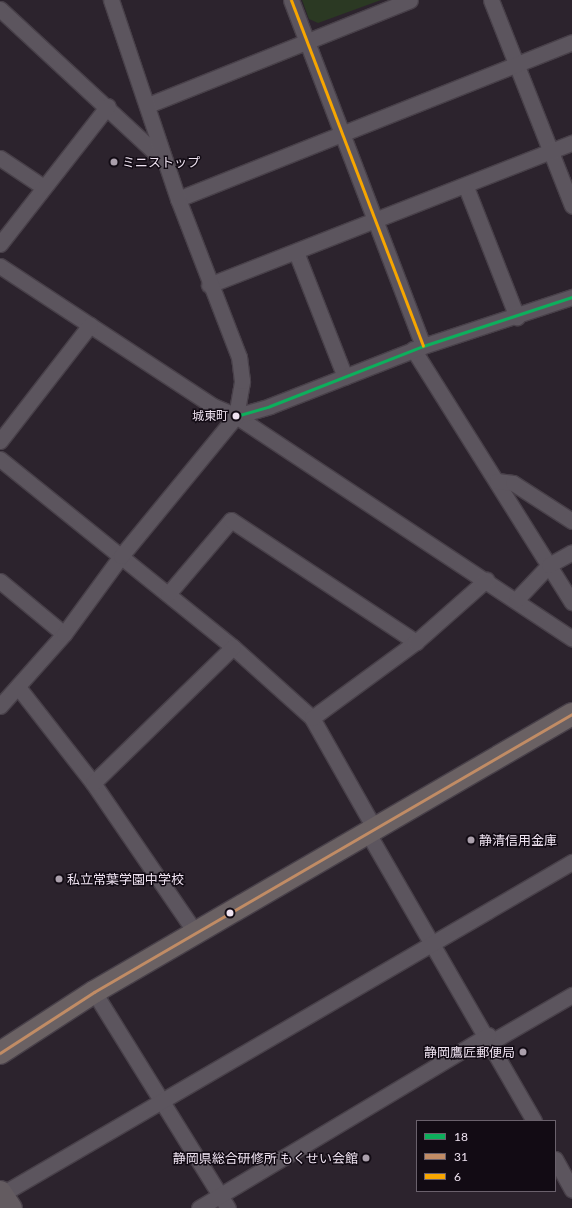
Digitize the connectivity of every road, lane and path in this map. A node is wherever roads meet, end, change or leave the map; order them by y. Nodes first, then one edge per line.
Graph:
1 (110, 0) edge
2 (290, 0) edge
3 (410, 0) edge
4 (491, 0) edge
5 (0, 9) edge
6 (307, 41) junction
7 (572, 42) edge
8 (516, 64) junction
9 (148, 104) junction
10 (108, 106) junction
11 (342, 133) junction
12 (572, 143) edge
13 (549, 151) junction
14 (0, 158) edge
15 (166, 163) junction
16 (42, 186) junction
17 (466, 187) junction
18 (178, 198) junction
19 (572, 206) edge
20 (376, 222) junction
21 (0, 244) edge
22 (296, 252) junction
23 (0, 266) edge
24 (210, 285) junction
25 (572, 297) edge
26 (517, 317) junction
27 (90, 325) junction
28 (418, 348) junction
29 (345, 377) junction
30 (236, 416) junction
31 (0, 441) edge
32 (0, 459) edge
33 (497, 481) junction
34 (572, 521) edge
35 (572, 552) edge
36 (121, 556) junction
37 (549, 565) junction
38 (486, 580) junction
39 (0, 581) edge
40 (168, 594) junction
41 (516, 600) junction
42 (572, 602) edge
43 (64, 634) junction
44 (572, 638) edge
45 (416, 642) junction
46 (233, 647) junction
47 (18, 687) junction
48 (0, 706) edge
49 (572, 714) edge
50 (312, 718) junction
51 (92, 783) junction
52 (372, 833) junction
53 (572, 862) edge
54 (195, 932) junction
55 (431, 944) junction
56 (94, 992) junction
57 (572, 995) edge
58 (490, 1039) junction
59 (0, 1053) edge
60 (159, 1101) junction
61 (533, 1120) edge
62 (556, 1161) edge
63 (572, 1190) edge
64 (4, 1197) edge
65 (224, 1202) edge
66 (199, 1208) edge

1 - 9 street
2 - 6 street
3 - 6 street
4 - 8 street
5 - 10 street
6 - 9 street
6 - 11 street
7 - 8 street
8 - 11 street
8 - 13 street
9 - 15 street
10 - 15 street
10 - 16 street
11 - 18 street
11 - 20 street
12 - 13 street
13 - 17 street
13 - 19 street
14 - 16 street
15 - 18 street
16 - 21 street
17 - 20 street
17 - 26 street
18 - 24 street
20 - 22 street
20 - 28 street
22 - 24 street
22 - 29 street
23 - 27 street
24 - 30 street
25 - 26 street
26 - 28 street
27 - 30 street
27 - 31 street
28 - 29 street
28 - 33 street
29 - 30 street
30 - 36 street
30 - 38 street
32 - 36 street
33 - 34 street
33 - 37 street
35 - 37 street
36 - 40 street
36 - 43 street
37 - 41 street
37 - 42 street
38 - 41 street
38 - 45 street
39 - 43 street
40 - 45 street
40 - 46 street
41 - 44 street
43 - 47 street
45 - 50 street
46 - 50 street
46 - 51 street
47 - 48 street
47 - 51 street
49 - 52 main road
50 - 52 street
51 - 54 street
52 - 54 main road
52 - 55 street
53 - 55 street
54 - 56 main road
55 - 58 street
55 - 60 street
56 - 59 main road
56 - 60 street
57 - 58 street
58 - 61 street
58 - 65 street
60 - 64 street
60 - 65 street
62 - 63 street
65 - 66 street

